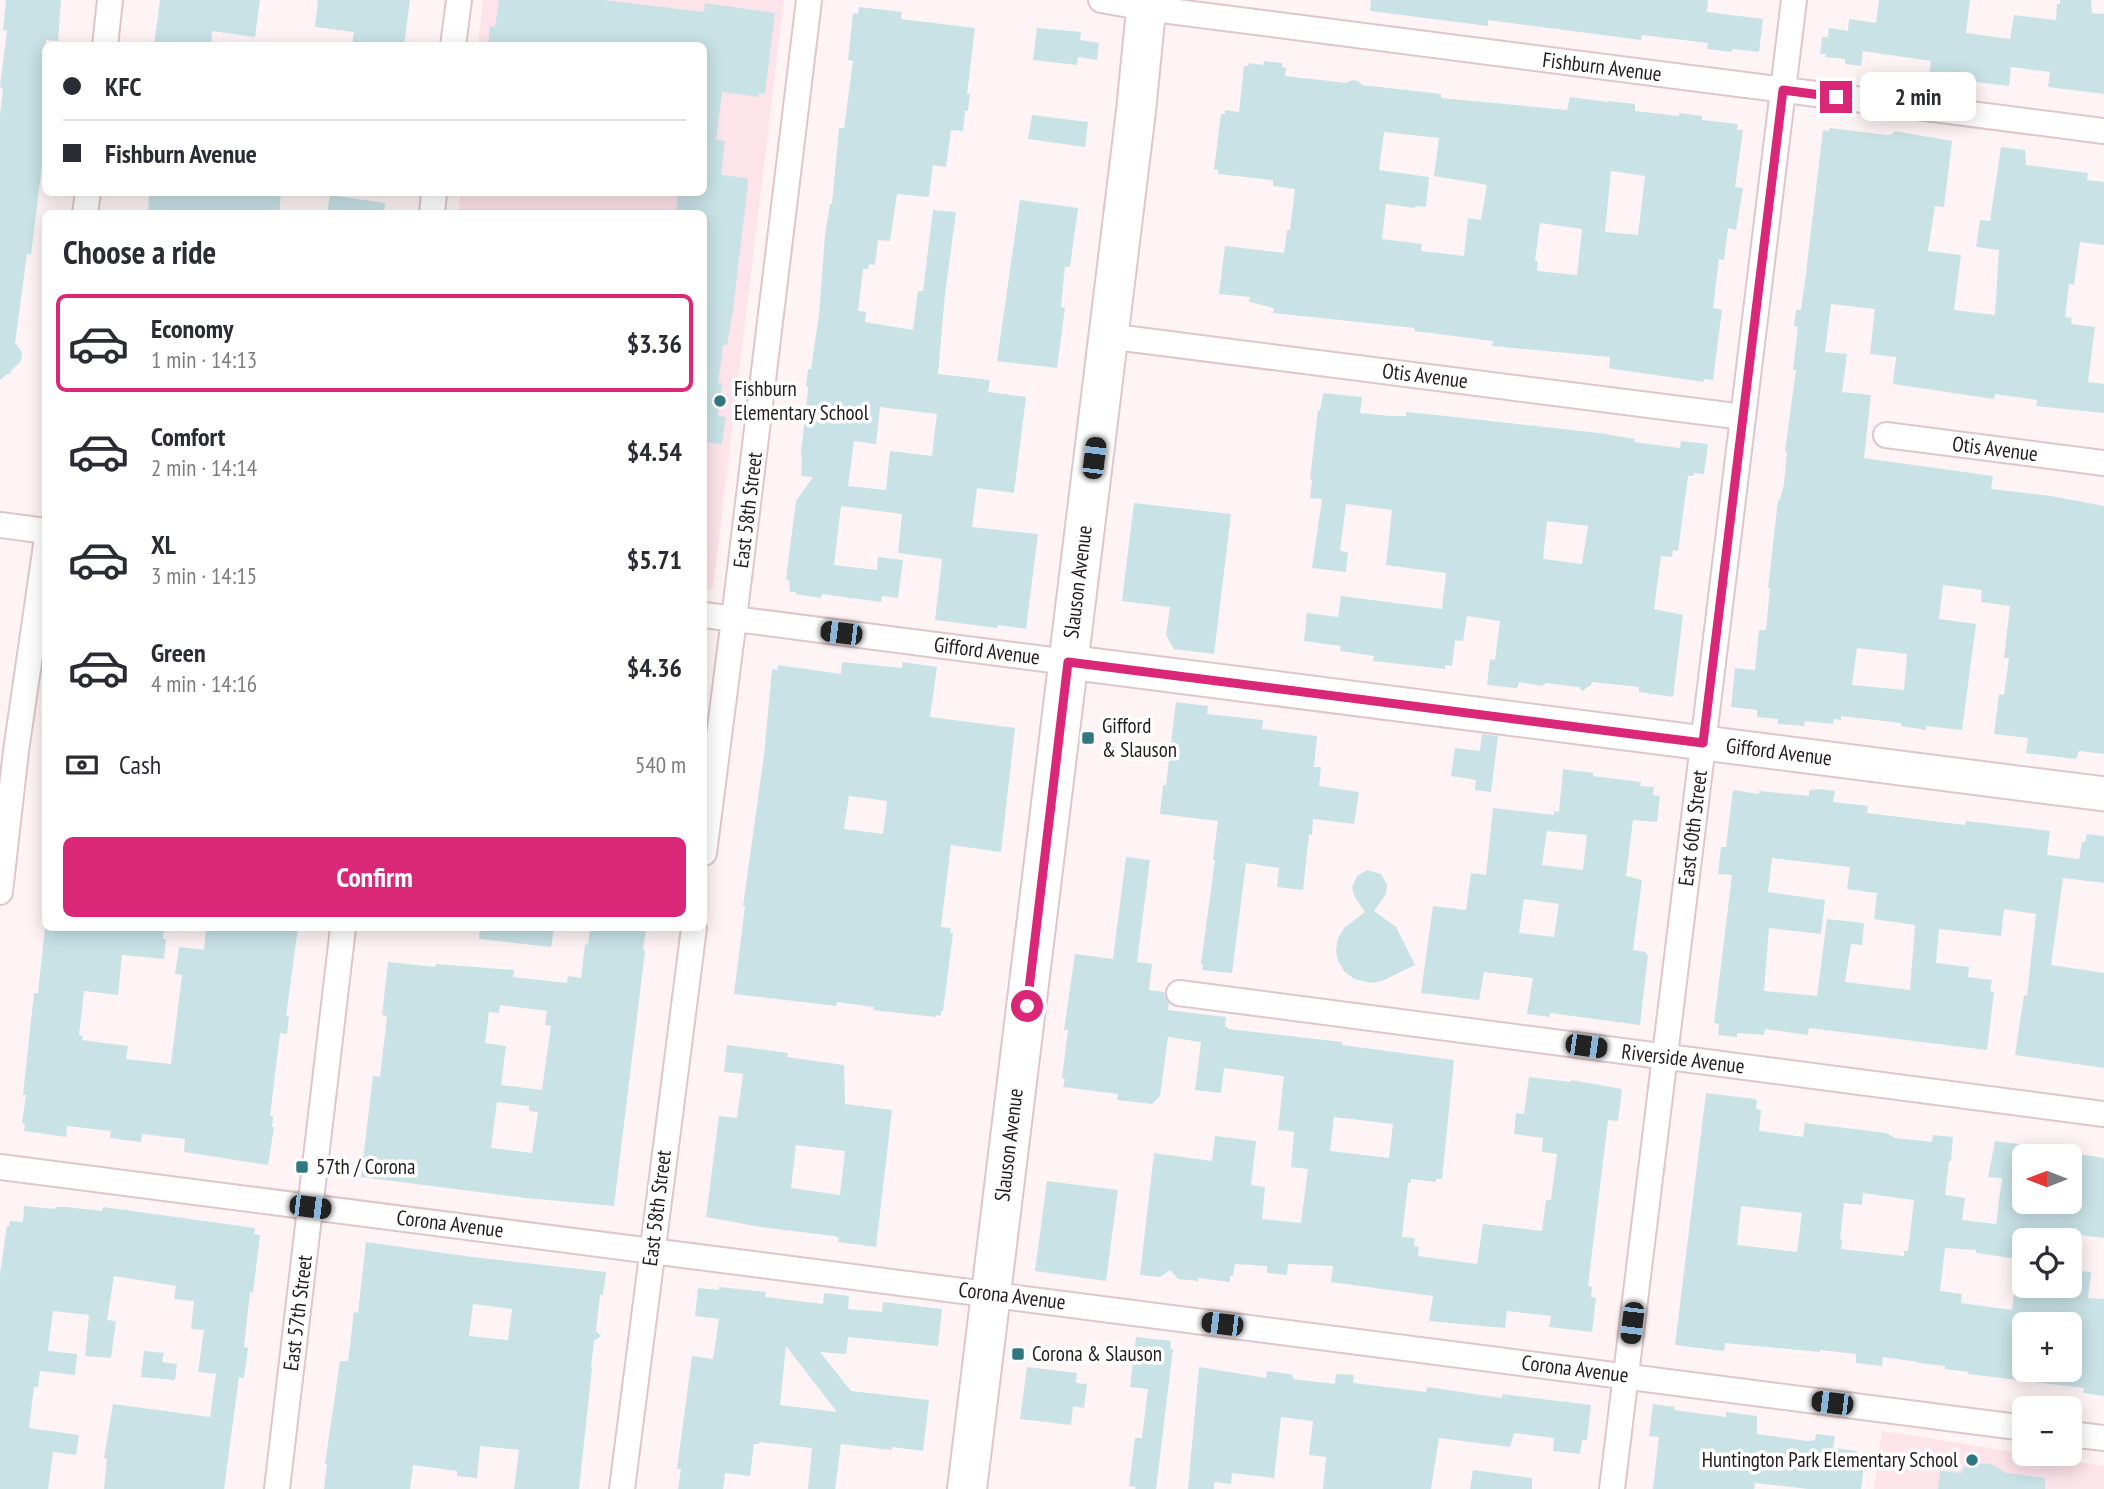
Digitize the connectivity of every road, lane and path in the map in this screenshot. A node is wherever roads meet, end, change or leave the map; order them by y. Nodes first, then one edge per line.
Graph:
1 (110, 0) edge
2 (458, 0) edge
3 (809, 0) edge
4 (1101, 0) edge
5 (1794, 0) edge
6 (1147, 4) edge
7 (105, 42) edge
8 (453, 42) edge
9 (1783, 90) junction
10 (2104, 131) edge
11 (1107, 336) junction
12 (1743, 417) junction
13 (1886, 435) dead end
14 (2104, 463) edge
15 (0, 525) edge
16 (42, 530) edge
17 (42, 572) edge
18 (707, 615) edge
19 (734, 619) junction
20 (1068, 662) junction
21 (1703, 743) junction
22 (2104, 794) edge
23 (707, 830) edge
24 (0, 892) edge
25 (343, 931) edge
26 (694, 931) edge
27 (1179, 993) dead end
28 (1665, 1056) junction
29 (2104, 1114) edge
30 (0, 1167) edge
31 (310, 1207) junction
32 (651, 1250) junction
33 (991, 1294) junction
34 (1626, 1376) junction
35 (2012, 1426) edge
36 (2082, 1435) edge
37 (2104, 1438) edge
38 (276, 1489) edge
39 (622, 1489) edge
40 (967, 1489) edge
41 (1612, 1489) edge

1 - 7 street
2 - 8 street
3 - 19 street, East 58th Street
4 - 6 street, Fishburn Avenue
5 - 9 street, East 60th Street
6 - 9 street, Fishburn Avenue
6 - 11 main road, Slauson Avenue
9 - 10 street, Fishburn Avenue
9 - 12 street, East 60th Street
11 - 12 street, Otis Avenue
11 - 20 main road, Slauson Avenue
12 - 21 street, East 60th Street
13 - 14 street, Otis Avenue
15 - 16 street
17 - 24 street
18 - 19 street, Gifford Avenue
19 - 20 street, Gifford Avenue
19 - 23 street, East 58th Street
20 - 21 street, Gifford Avenue
20 - 33 main road, Slauson Avenue
21 - 22 street, Gifford Avenue
21 - 28 street, East 60th Street
25 - 31 street, East 57th Street
26 - 32 street, East 58th Street
27 - 28 street, Riverside Avenue
28 - 29 street, Riverside Avenue
28 - 34 street, East 60th Street
30 - 31 street, Corona Avenue
31 - 32 street, Corona Avenue
31 - 38 street, East 57th Street
32 - 33 street, Corona Avenue
32 - 39 street, East 58th Street
33 - 34 street, Corona Avenue
33 - 40 main road, Slauson Avenue
34 - 35 street, Corona Avenue
34 - 41 street, East 60th Street
36 - 37 street

